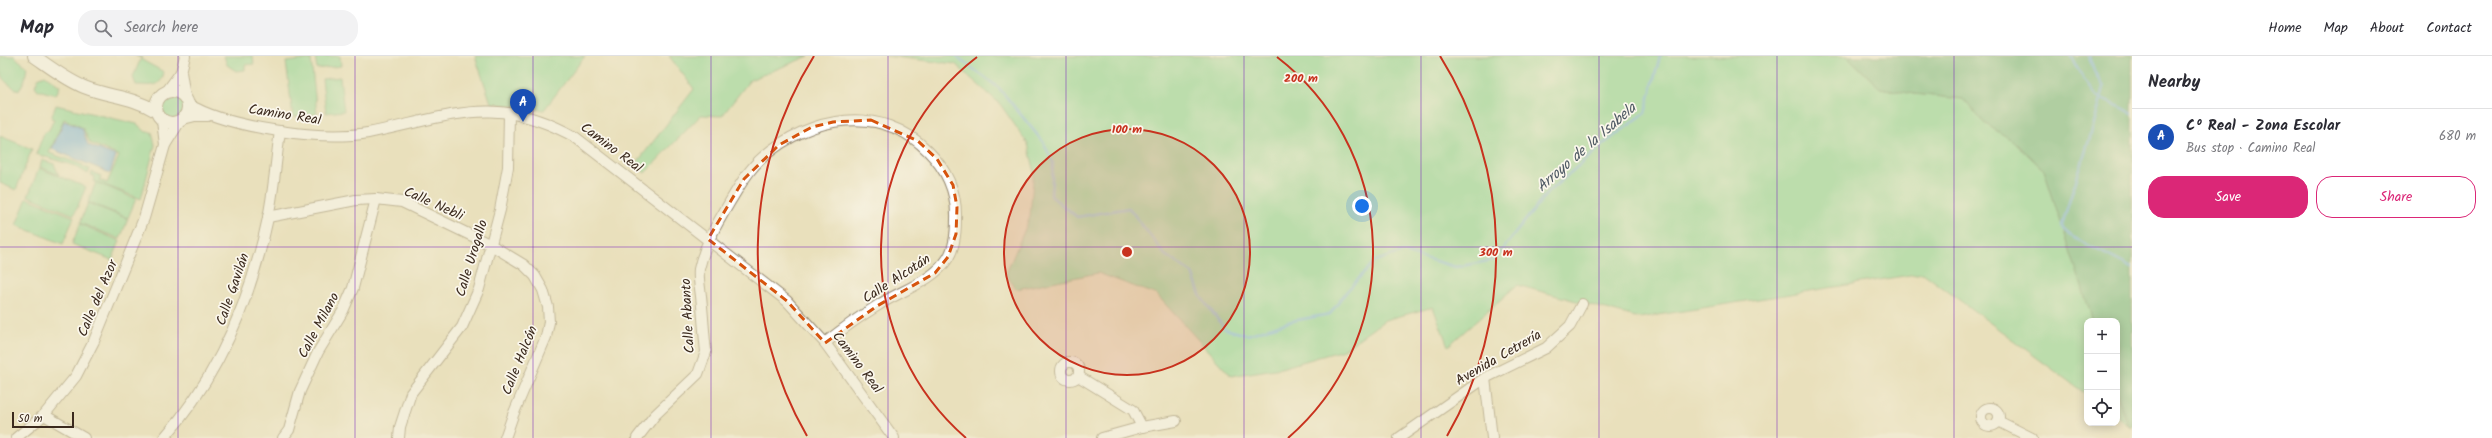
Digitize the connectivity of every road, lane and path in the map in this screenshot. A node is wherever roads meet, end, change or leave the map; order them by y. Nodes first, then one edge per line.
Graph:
1 (34, 56) edge
2 (185, 56) edge
3 (181, 72) junction
4 (163, 94) junction
5 (186, 100) junction
6 (139, 101) junction
7 (509, 113) junction
8 (159, 116) junction
9 (214, 116) junction
10 (182, 120) junction
11 (280, 131) junction
12 (165, 145) junction
13 (376, 199) junction
14 (268, 217) junction
15 (708, 239) junction
16 (491, 245) junction
17 (1582, 304) dead end
18 (825, 343) junction
19 (1078, 376) dead end
20 (1485, 378) junction
21 (44, 415) junction
22 (1176, 421) dead end
23 (1998, 421) dead end
24 (1142, 427) junction
25 (16, 438) edge
26 (84, 438) edge
27 (164, 438) edge
28 (283, 438) edge
29 (399, 438) edge
30 (505, 438) edge
31 (637, 438) edge
32 (894, 438) edge
33 (1102, 438) edge
34 (1399, 438) edge
35 (1492, 438) edge
36 (2032, 438) edge

1 - 6 street
2 - 3 street
3 - 4 street
3 - 5 street
4 - 5 street
4 - 6 street
4 - 8 street
5 - 9 street, Camino Real
5 - 10 street
6 - 8 street
7 - 11 street, Camino Real
7 - 15 street, Camino Real
7 - 16 street, Calle Urogallo
8 - 10 street
8 - 12 street, Calle del Azor
9 - 10 street, Camino Real
9 - 11 street, Camino Real
10 - 12 street, Calle del Azor
11 - 14 street, Calle Gavilán
12 - 21 street, Calle del Azor
13 - 14 street, Calle Nebli
13 - 16 street, Calle Nebli
13 - 28 street, Calle Milano
14 - 27 street, Calle Gavilán
15 - 18 street, Camino Real
15 - 18 street, Calle Alcotán
15 - 31 street, Calle Abanto
16 - 29 street, Calle Urogallo
16 - 30 street, Calle Halcón
17 - 20 street, Avenida Cetrería
18 - 32 street, Camino Real
19 - 24 street
20 - 34 street, Avenida Cetrería
20 - 35 street
21 - 25 street, Calle del Azor
21 - 26 street
22 - 24 street
23 - 36 street
24 - 33 street

